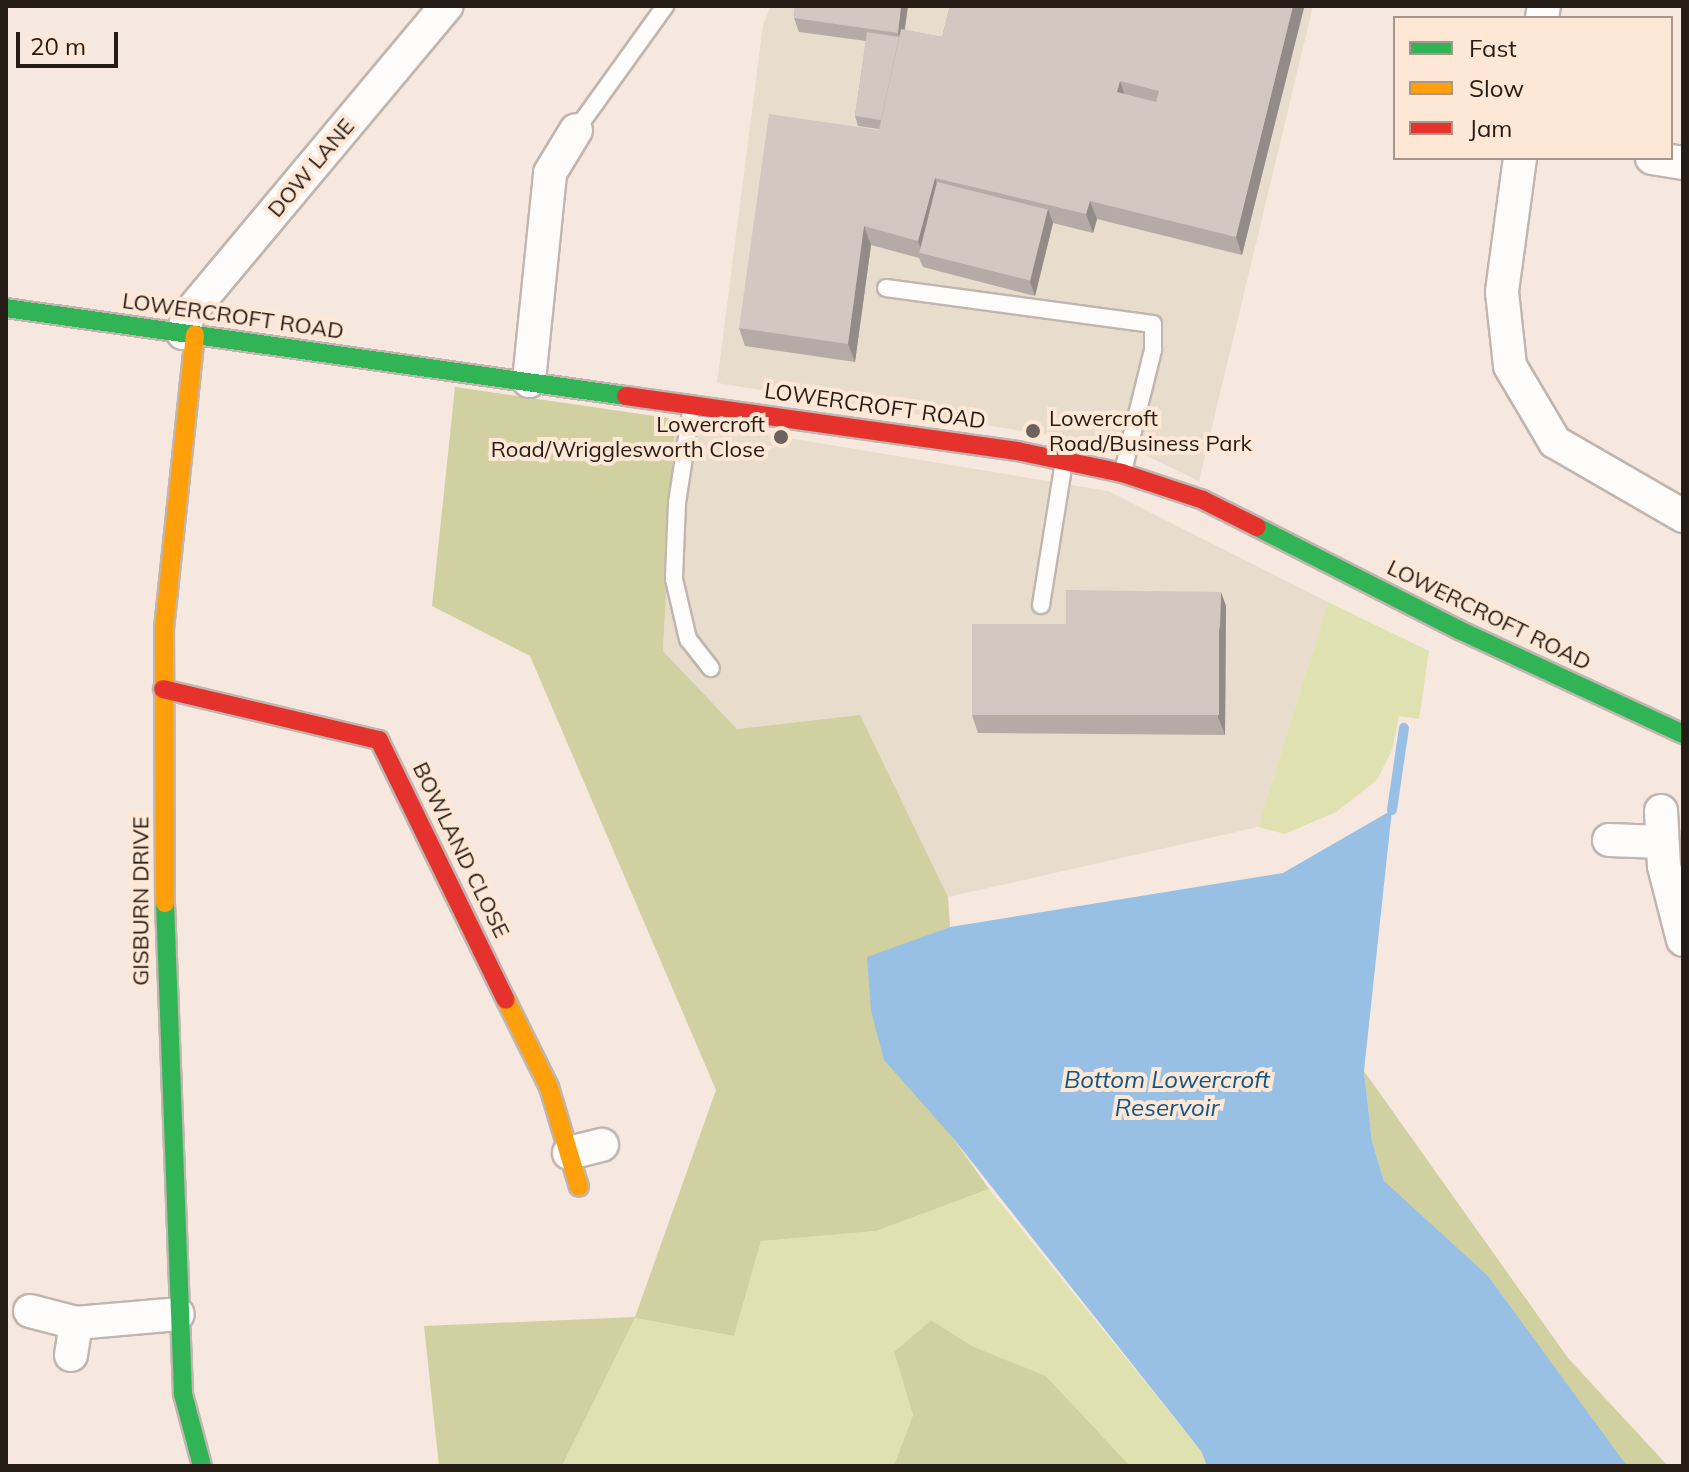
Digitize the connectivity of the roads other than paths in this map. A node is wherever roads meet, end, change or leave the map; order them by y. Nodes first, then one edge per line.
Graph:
1 (446, 6) edge
2 (665, 6) edge
3 (576, 130) joint
4 (1520, 160) edge
5 (886, 288) dead end
6 (6, 308) edge
7 (189, 334) junction
8 (529, 381) junction
9 (692, 403) junction
10 (1065, 461) junction
11 (1122, 473) junction
12 (1683, 516) edge
13 (1041, 605) dead end
14 (711, 668) dead end
15 (163, 689) junction
16 (1683, 734) edge
17 (1609, 840) dead end
18 (1683, 940) edge
19 (602, 1145) dead end
20 (569, 1153) junction
21 (579, 1187) dead end
22 (30, 1311) dead end
23 (178, 1314) junction
24 (76, 1323) junction
25 (71, 1355) dead end
26 (202, 1466) edge

1 - 7 street, DOW LANE
2 - 3 lane
3 - 8 street
4 - 12 street
5 - 11 lane
6 - 7 street, LOWERCROFT ROAD
7 - 8 street, LOWERCROFT ROAD
7 - 15 street, GISBURN DRIVE
8 - 9 street, LOWERCROFT ROAD
9 - 10 street, LOWERCROFT ROAD
9 - 14 lane
10 - 11 street, LOWERCROFT ROAD
10 - 13 lane
11 - 16 street, LOWERCROFT ROAD
15 - 20 street, BOWLAND CLOSE
15 - 23 street, GISBURN DRIVE
17 - 18 street
19 - 20 street
20 - 21 street, BOWLAND CLOSE
22 - 24 street
23 - 24 street
23 - 26 street, GISBURN DRIVE
24 - 25 street

